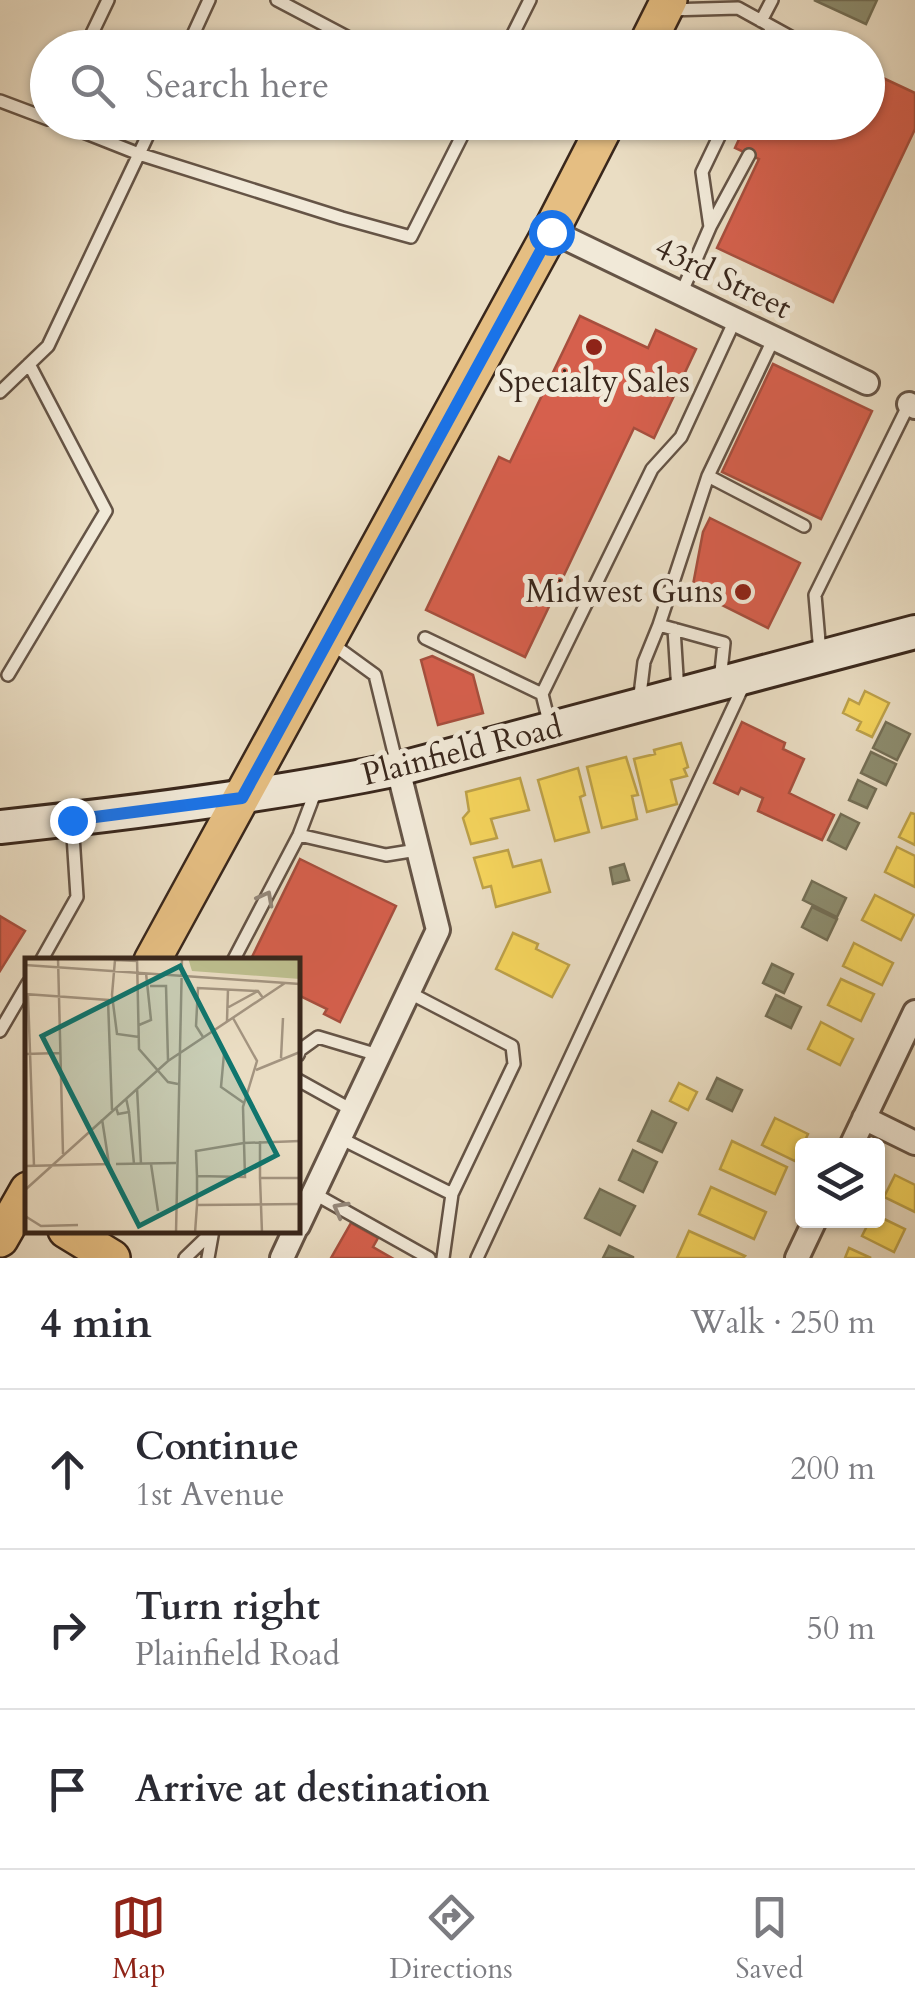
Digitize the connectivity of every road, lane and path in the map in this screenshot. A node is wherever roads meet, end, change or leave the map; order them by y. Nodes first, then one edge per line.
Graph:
1 (108, 0) edge
2 (209, 0) edge
3 (277, 0) edge
4 (530, 0) edge
5 (772, 0) edge
6 (737, 4) edge
7 (667, 5) edge
8 (767, 24) junction
9 (94, 30) edge
10 (196, 30) edge
11 (334, 30) edge
12 (515, 30) edge
13 (654, 30) edge
14 (766, 30) edge
15 (778, 30) edge
16 (0, 101) edge
17 (30, 112) edge
18 (104, 140) edge
19 (146, 140) edge
20 (460, 140) edge
21 (598, 140) edge
22 (717, 140) edge
23 (140, 154) junction
24 (749, 154) dead end
25 (710, 227) junction
26 (551, 232) junction
27 (681, 294) junction
28 (735, 320) junction
29 (774, 338) junction
30 (29, 364) junction
31 (867, 384) dead end
32 (0, 392) edge
33 (912, 405) edge
34 (708, 476) junction
35 (804, 526) dead end
36 (659, 625) junction
37 (674, 629) junction
38 (915, 632) edge
39 (424, 638) dead end
40 (328, 641) junction
41 (820, 657) junction
42 (8, 676) dead end
43 (733, 681) junction
44 (542, 694) junction
45 (678, 696) junction
46 (638, 707) junction
47 (551, 730) junction
48 (398, 769) junction
49 (318, 786) junction
50 (242, 798) junction
51 (72, 820) junction
52 (0, 827) edge
53 (299, 835) junction
54 (418, 850) junction
55 (41, 958) edge
56 (158, 958) edge
57 (234, 958) edge
58 (25, 988) edge
59 (408, 992) junction
60 (915, 1012) edge
61 (0, 1031) edge
62 (300, 1050) edge
63 (378, 1055) junction
64 (300, 1081) edge
65 (352, 1110) junction
66 (864, 1118) junction
67 (340, 1138) junction
68 (855, 1138) edge
69 (915, 1143) edge
70 (313, 1193) junction
71 (452, 1194) junction
72 (19, 1198) edge
73 (300, 1220) edge
74 (811, 1228) edge
75 (71, 1233) edge
76 (209, 1233) edge
77 (211, 1233) edge
78 (294, 1233) edge
79 (0, 1239) edge
80 (112, 1258) edge
81 (185, 1258) edge
82 (208, 1258) edge
83 (282, 1258) edge
84 (429, 1258) edge
85 (444, 1258) edge
86 (476, 1258) edge
87 (797, 1258) edge

1 - 9 lane
2 - 10 lane
3 - 11 lane
4 - 12 lane
5 - 8 lane
6 - 7 lane
6 - 8 lane
7 - 13 main road
8 - 14 lane
8 - 15 lane
16 - 17 lane
18 - 23 lane
19 - 23 lane
20 - 23 lane
21 - 26 main road
22 - 25 lane
23 - 30 lane
24 - 25 lane
25 - 27 lane
26 - 27 street, 43rd Street
26 - 40 main road
27 - 28 street, 43rd Street
28 - 29 street, 43rd Street
28 - 44 lane
29 - 31 street, 43rd Street
29 - 34 lane
30 - 32 lane
30 - 42 lane
33 - 41 lane
34 - 35 lane
34 - 36 lane
36 - 37 lane
36 - 46 lane
37 - 43 lane
37 - 45 lane
38 - 41 street, Plainfield Road
39 - 44 lane
40 - 48 lane
40 - 50 main road
41 - 43 street, Plainfield Road
43 - 45 street, Plainfield Road
43 - 86 lane
44 - 47 lane
45 - 46 street, Plainfield Road
46 - 47 street, Plainfield Road
47 - 48 street, Plainfield Road
48 - 49 street, Plainfield Road
48 - 54 street
49 - 50 street, Plainfield Road
49 - 53 lane
50 - 51 street, Plainfield Road
50 - 56 main road
51 - 52 street, Plainfield Road
51 - 55 lane
53 - 54 lane
57 -> 53 lane
54 - 59 street
58 - 61 lane
59 - 63 street
59 - 71 lane
60 - 66 street
62 - 63 lane
63 - 65 street
64 - 65 lane
65 - 67 street
66 - 68 street
66 - 69 street
67 - 70 street
67 - 71 lane
70 - 73 street
84 -> 70 lane
71 - 85 lane
72 - 79 main road
74 - 87 street
75 - 80 main road
76 - 81 lane
77 - 82 lane
78 - 83 street

